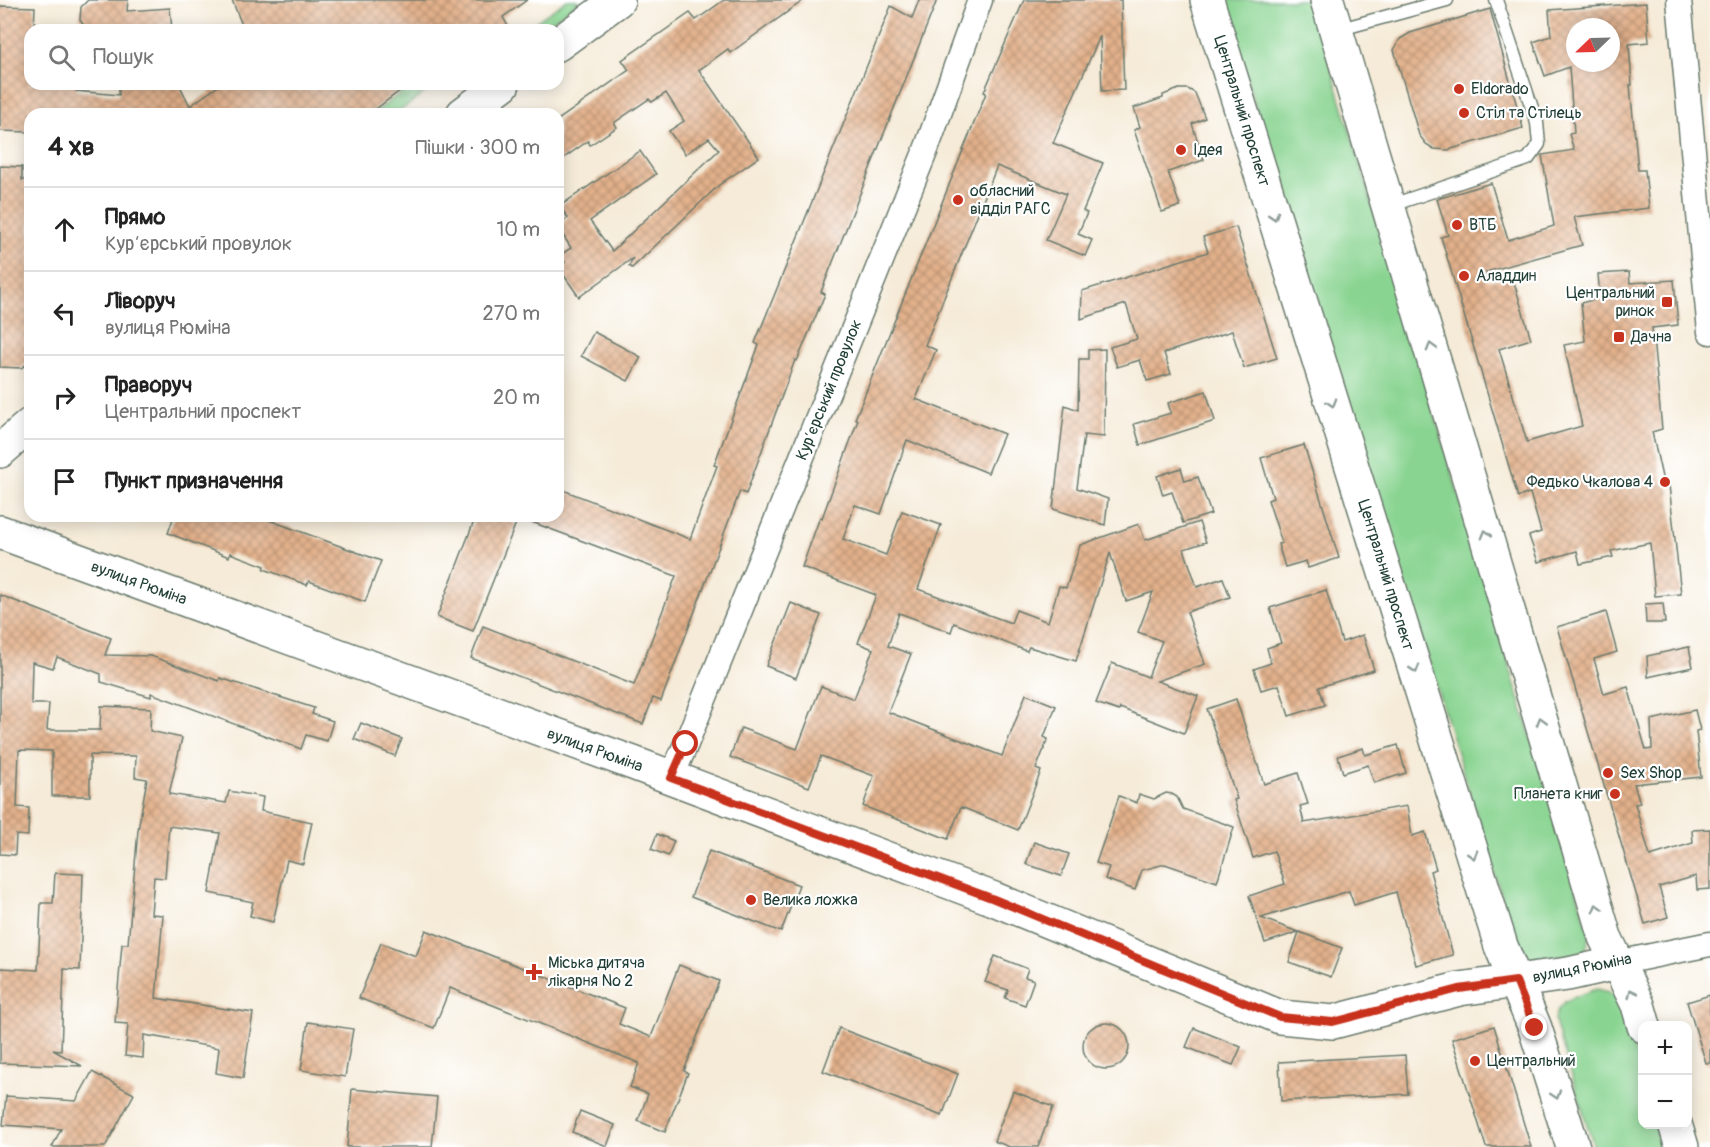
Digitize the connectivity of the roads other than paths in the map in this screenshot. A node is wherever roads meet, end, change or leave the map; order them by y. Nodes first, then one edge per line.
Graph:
1 (618, 0) edge
2 (980, 0) edge
3 (1207, 0) edge
4 (1327, 0) edge
5 (1446, 0) edge
6 (1496, 0) edge
7 (1679, 0) edge
8 (1336, 31) junction
9 (564, 40) edge
10 (495, 90) edge
11 (471, 108) edge
12 (1702, 157) edge
13 (1389, 206) junction
14 (1710, 332) edge
15 (20, 425) edge
16 (0, 451) edge
17 (0, 532) edge
18 (671, 778) junction
19 (1710, 944) edge
20 (1617, 963) junction
21 (1516, 981) junction
22 (1643, 1021) edge
23 (1676, 1129) edge
24 (1573, 1147) edge
25 (1682, 1147) edge

1 - 9 main road
2 - 18 street, Курʼєрський провулок
3 -> 21 main road, Центральний проспект
4 - 8 main road
5 - 8 lane
6 - 13 lane
7 - 12 street
8 - 13 main road
10 - 11 main road
12 - 14 street
20 -> 13 main road
15 - 16 main road
17 - 18 main road, вулиця Рюміна
18 - 21 main road, вулиця Рюміна
19 - 20 street, вулиця Рюміна
20 - 21 main road, вулиця Рюміна
22 -> 20 main road
21 -> 24 main road, Центральний проспект
23 - 25 main road

